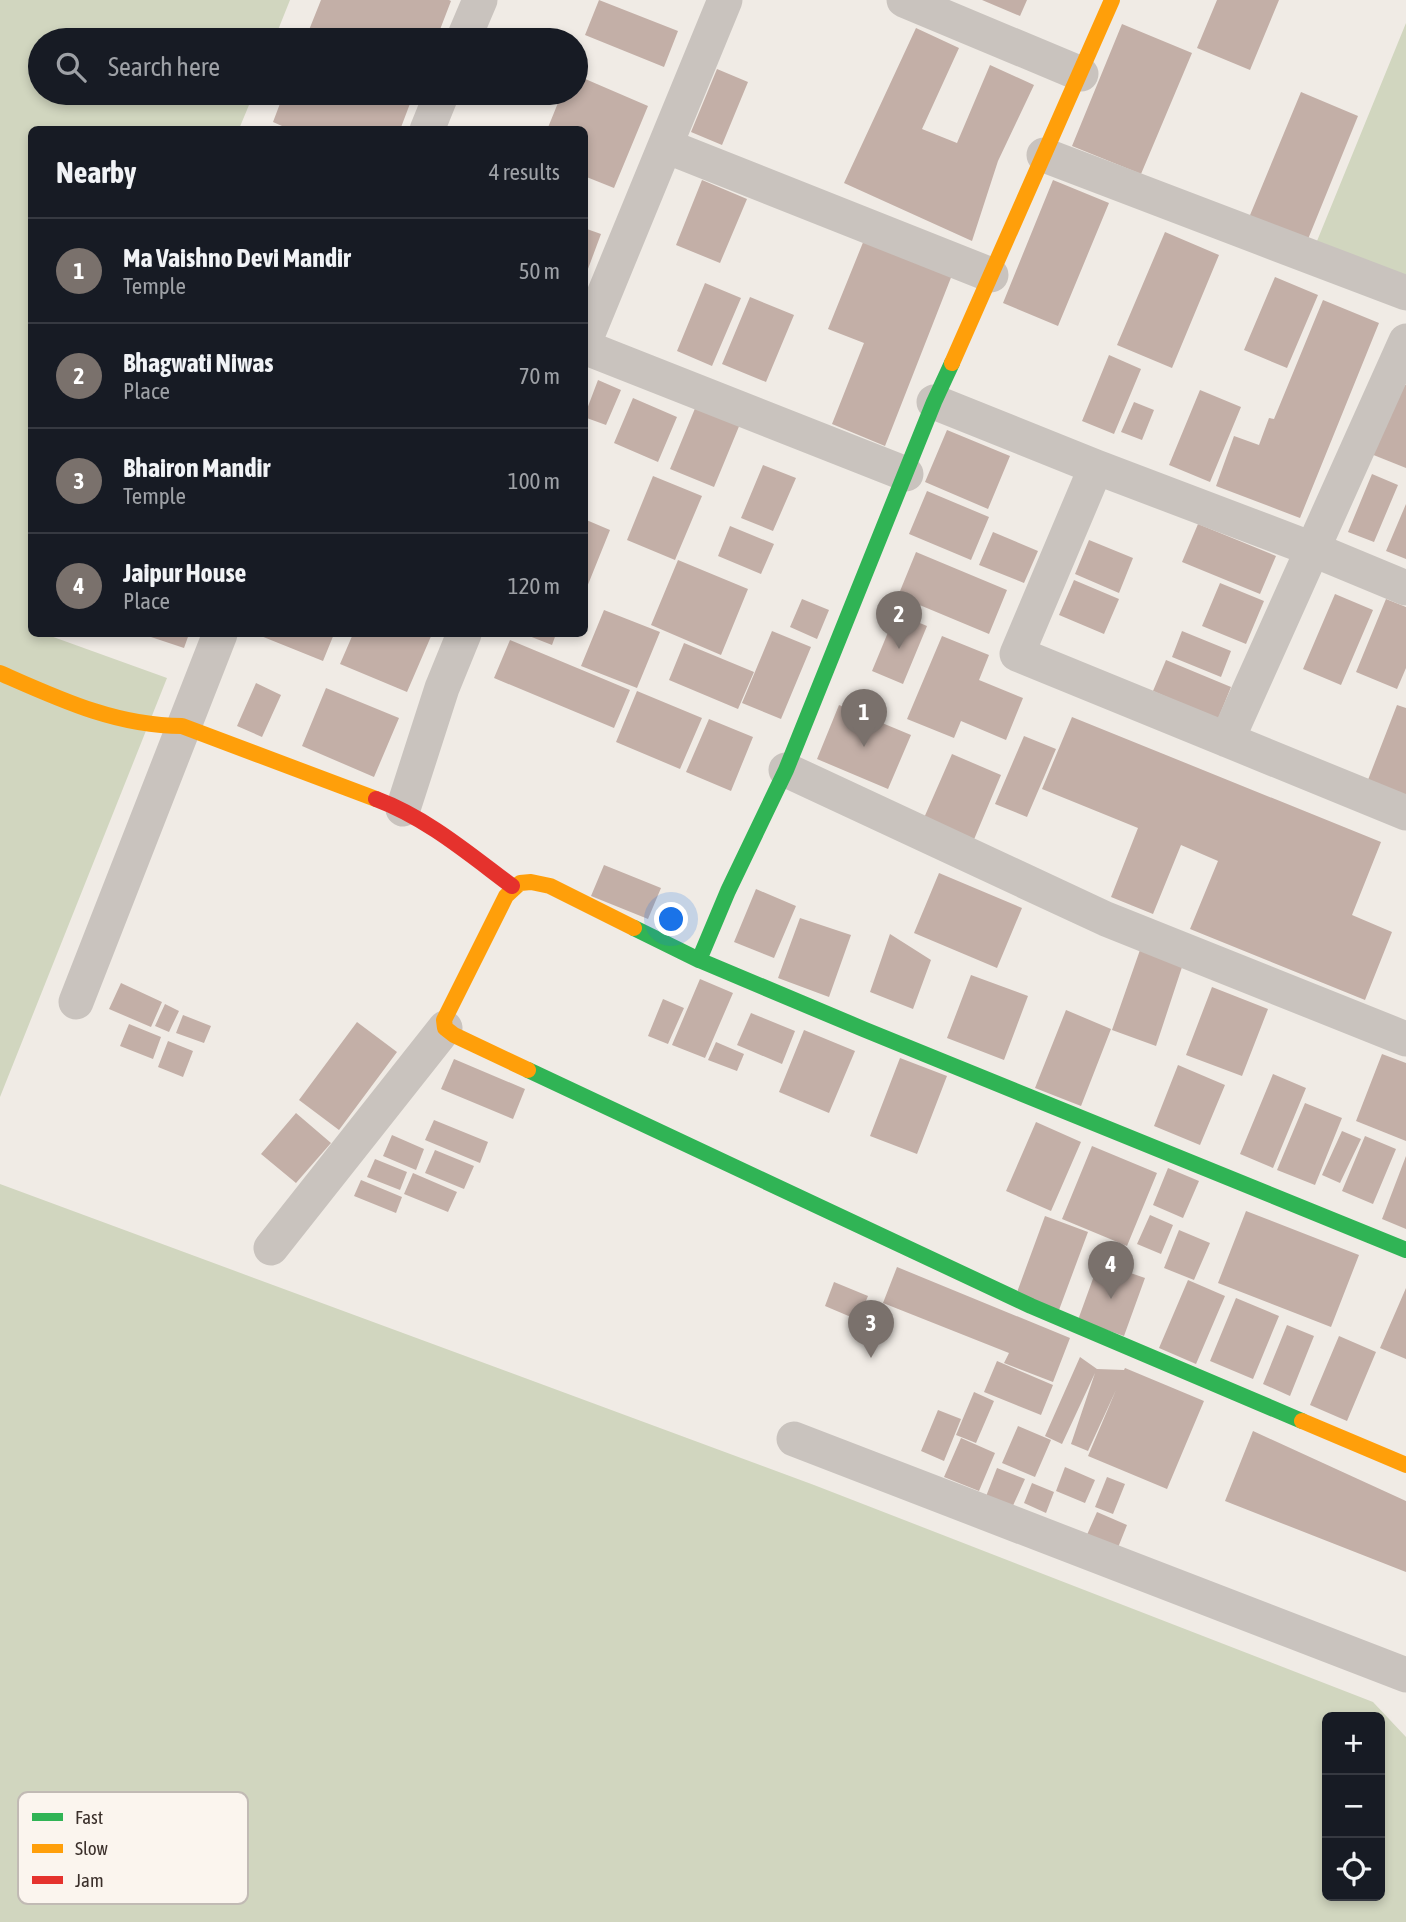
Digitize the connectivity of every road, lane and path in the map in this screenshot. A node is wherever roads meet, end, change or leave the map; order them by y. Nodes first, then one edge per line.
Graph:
1 (480, 0) edge
2 (725, 0) edge
3 (904, 0) edge
4 (1112, 0) edge
5 (468, 28) edge
6 (1081, 74) junction
7 (437, 105) edge
8 (429, 126) edge
9 (666, 146) junction
10 (1044, 155) junction
11 (992, 275) junction
12 (1406, 293) edge
13 (588, 335) edge
14 (588, 347) edge
15 (1404, 348) edge
16 (934, 401) junction
17 (1096, 467) junction
18 (906, 474) junction
19 (1312, 549) junction
20 (1406, 588) edge
21 (219, 637) edge
22 (463, 637) edge
23 (0, 673) edge
24 (182, 726) junction
25 (1227, 740) junction
26 (786, 770) junction
27 (403, 809) junction
28 (1406, 813) edge
29 (512, 887) junction
30 (699, 960) junction
31 (76, 1002) dead end
32 (445, 1028) junction
33 (1406, 1039) edge
34 (271, 1248) dead end
35 (1406, 1250) edge
36 (794, 1439) dead end
37 (1406, 1465) edge
38 (1406, 1675) edge

1 - 5 street
2 - 9 street
3 - 6 street
4 - 6 street
6 - 10 street
7 - 8 street
9 - 11 street
9 - 13 street
10 - 11 street
10 - 12 street
11 - 16 street
14 - 18 street
15 - 19 street
16 - 17 street
16 - 18 street
17 - 19 street
17 - 25 street
18 - 26 street
19 - 20 street
19 - 25 street
21 - 24 street
22 - 27 street
23 - 24 street
24 - 27 street
24 - 31 street
25 - 28 street
26 - 30 street
26 - 33 street
27 - 29 street
29 - 30 street
29 - 32 street
30 - 35 street
32 - 34 street
32 - 37 street
36 - 38 street

